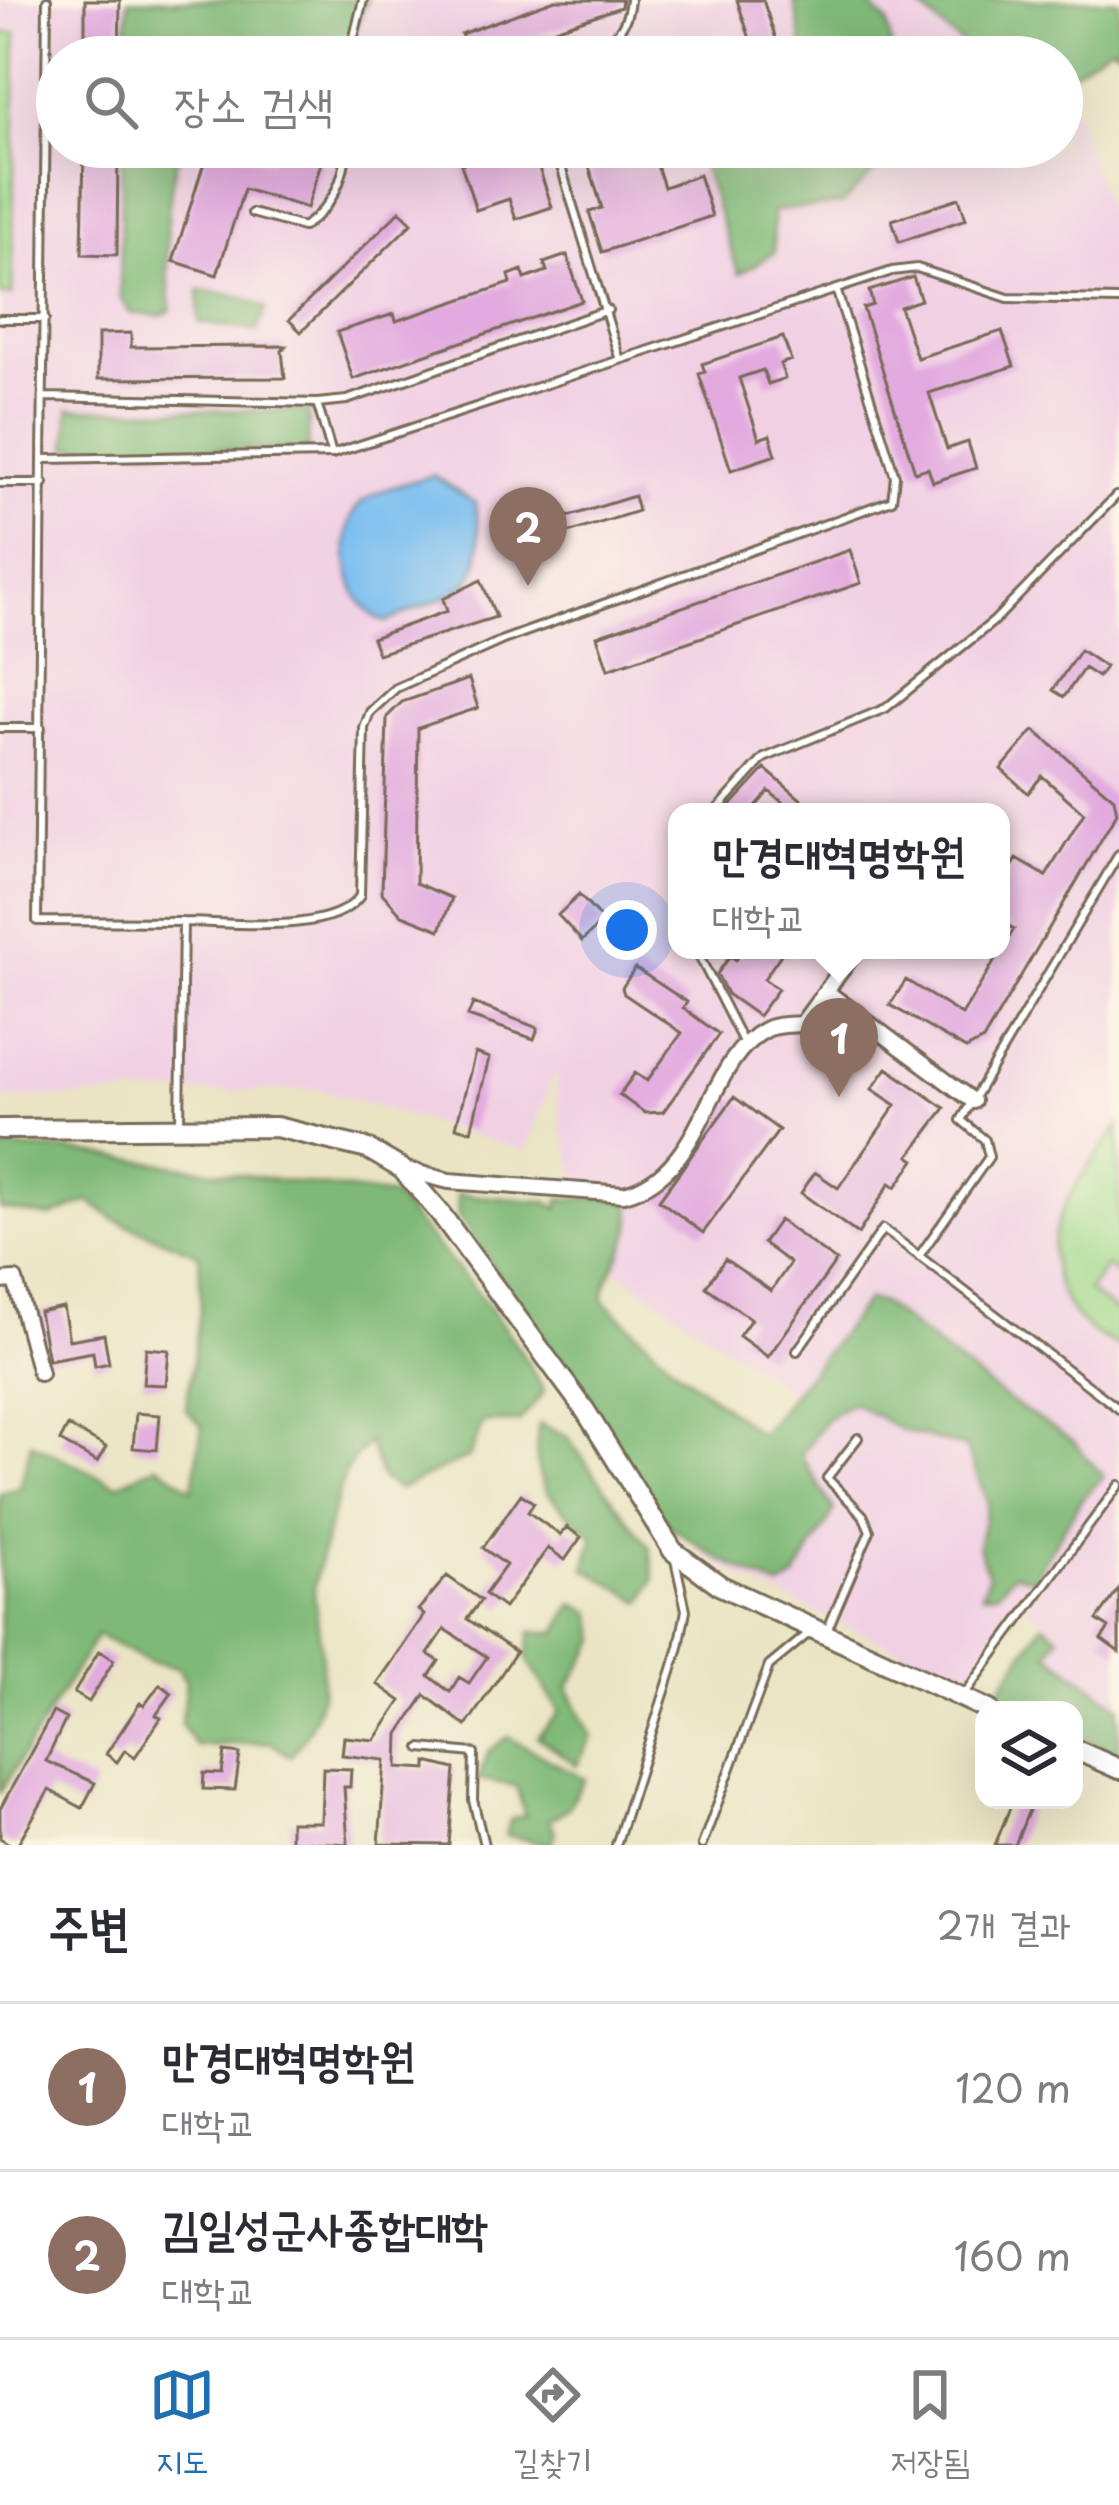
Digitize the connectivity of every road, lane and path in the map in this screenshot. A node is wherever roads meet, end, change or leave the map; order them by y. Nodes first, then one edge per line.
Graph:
1 (47, 0) edge
2 (363, 0) edge
3 (630, 0) edge
4 (47, 36) edge
5 (354, 36) edge
6 (618, 36) edge
7 (46, 168) edge
8 (345, 168) edge
9 (561, 168) edge
10 (252, 213) dead end
11 (837, 292) junction
12 (1119, 300) edge
13 (608, 310) junction
14 (0, 319) edge
15 (45, 319) junction
16 (619, 357) junction
17 (45, 397) junction
18 (317, 403) junction
19 (332, 454) junction
20 (44, 459) junction
21 (0, 483) edge
22 (44, 483) junction
23 (1116, 496) edge
24 (0, 728) edge
25 (41, 728) junction
26 (723, 803) edge
27 (1119, 854) edge
28 (183, 922) junction
29 (701, 959) edge
30 (850, 959) edge
31 (828, 994) junction
32 (745, 1045) junction
33 (973, 1101) junction
34 (180, 1127) junction
35 (0, 1129) edge
36 (402, 1169) junction
37 (919, 1256) junction
38 (0, 1281) edge
39 (797, 1351) dead end
40 (40, 1373) dead end
41 (1119, 1409) edge
42 (857, 1438) dead end
43 (1119, 1485) edge
44 (673, 1551) junction
45 (818, 1633) junction
46 (962, 1698) junction
47 (975, 1704) edge
48 (421, 1748) dead end
49 (1083, 1753) edge
50 (1119, 1769) edge
51 (484, 1845) edge
52 (616, 1845) edge
53 (701, 1845) edge

1 - 4 lane
2 - 5 lane
3 - 6 lane
7 - 15 lane
8 - 10 lane
9 - 13 lane
11 - 12 lane
11 - 16 lane
11 - 28 lane
13 - 16 lane
13 - 18 lane
14 - 15 lane
15 - 17 lane
16 - 19 lane
17 - 18 lane
17 - 20 lane
18 - 19 lane
19 - 20 lane
20 - 22 lane
21 - 22 lane
22 - 25 lane
23 - 26 lane
24 - 25 lane
25 - 28 lane
27 - 33 lane
28 - 34 lane
29 - 32 lane
30 - 31 street
31 - 32 street
31 - 33 street
32 - 36 street
33 - 37 lane
34 - 35 main road
34 - 36 main road
36 - 44 main road
37 - 39 lane
37 - 41 lane
38 - 40 street
42 - 45 lane
43 - 46 lane
44 - 45 main road
44 - 52 lane
45 - 46 main road
45 - 53 lane
46 - 47 main road
48 - 51 lane
49 - 50 main road

